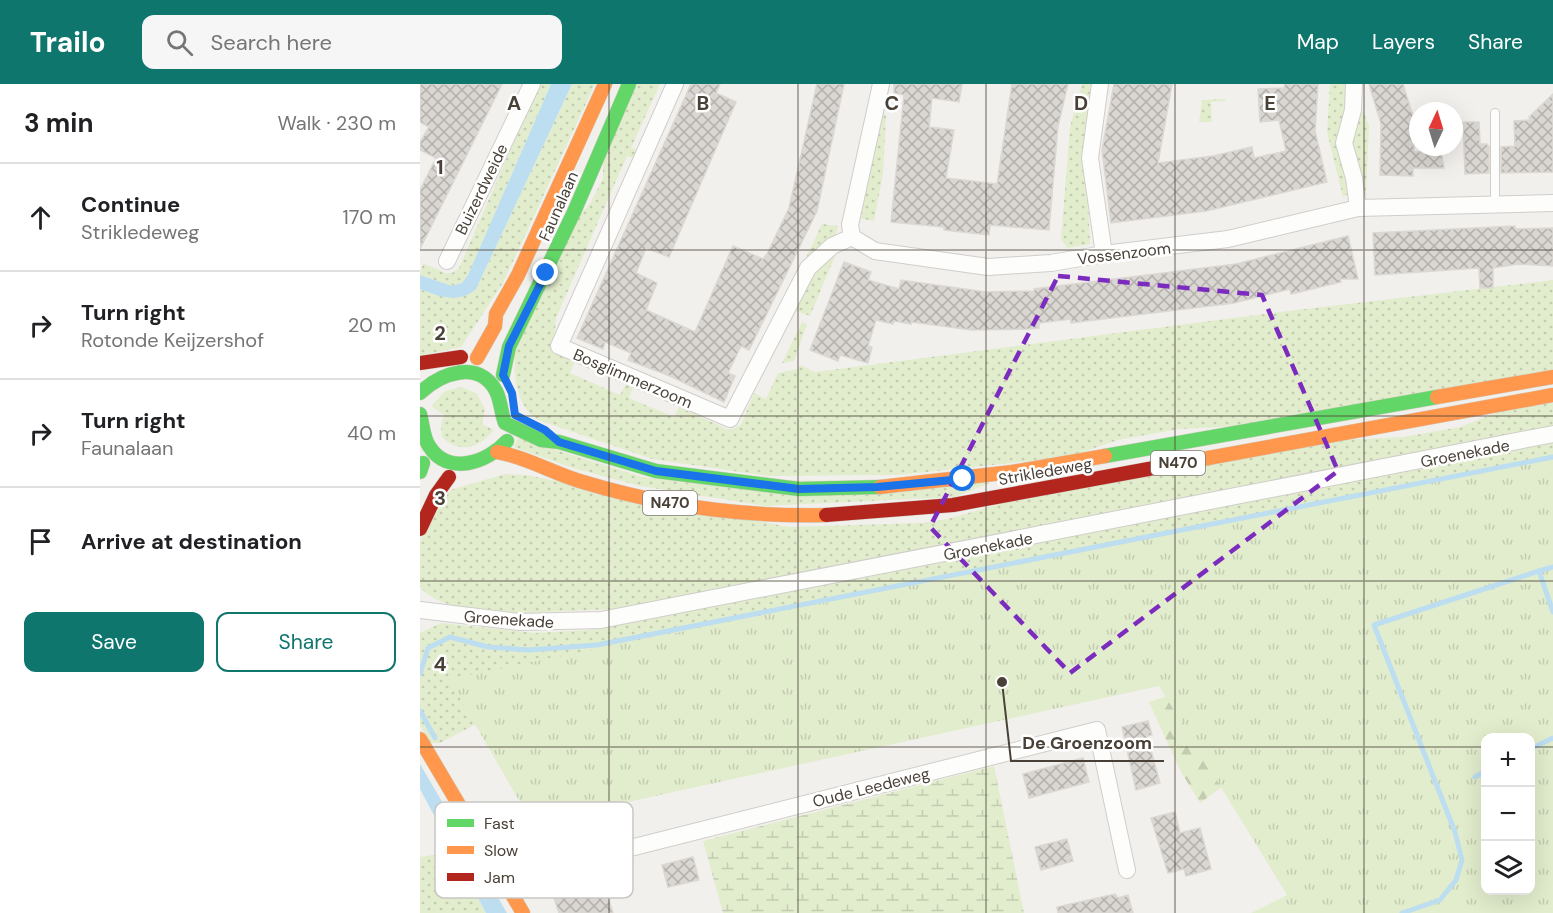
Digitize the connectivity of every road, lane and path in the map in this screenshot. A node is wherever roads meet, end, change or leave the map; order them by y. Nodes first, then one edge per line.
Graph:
1 (532, 84) edge
2 (605, 84) edge
3 (629, 84) edge
4 (675, 84) edge
5 (881, 84) edge
6 (1101, 84) edge
7 (1354, 84) edge
8 (1495, 113) dead end
9 (1553, 203) edge
10 (1495, 205) junction
11 (1358, 208) junction
12 (852, 237) junction
13 (1104, 254) junction
14 (447, 261) dead end
15 (470, 357) junction
16 (426, 363) edge
17 (468, 372) junction
18 (503, 375) junction
19 (1553, 377) edge
20 (427, 379) edge
21 (420, 393) edge
22 (1553, 395) edge
23 (420, 414) edge
24 (514, 422) junction
25 (1553, 434) edge
26 (497, 452) junction
27 (421, 464) edge
28 (458, 464) junction
29 (505, 468) dead end
30 (543, 469) junction
31 (456, 478) junction
32 (420, 529) edge
33 (420, 610) edge
34 (420, 739) edge
35 (458, 802) edge
36 (633, 847) edge
37 (1126, 870) dead end
38 (515, 898) edge
39 (523, 913) edge

1 - 14 street, Buizerdweide
2 - 15 main road, Faunalaan
3 - 18 main road, Faunalaan
4 - 12 street, Bosglimmerzoom
5 - 12 street
6 - 13 street
7 - 11 street
8 - 10 lane
9 - 10 street, Vossenzoom
10 - 11 street, Vossenzoom
11 - 13 street, Vossenzoom
12 - 13 street, Vossenzoom
15 - 16 main road
15 - 17 main road, Faunalaan
15 - 18 main road
17 - 20 main road
17 - 24 main road
18 - 24 main road
19 - 24 main road, Strikledeweg / N470
20 - 21 main road
22 - 30 main road, Strikledeweg / N470
23 - 28 main road
24 - 26 main road
25 - 33 street, Groenekade
26 - 28 main road
26 - 30 main road, Strikledeweg / N470
27 - 31 main road
28 - 31 main road
29 - 30 main road, Strikledeweg / N470
31 - 32 main road
34 - 35 main road
36 - 37 street, Oude Leedeweg
38 - 39 main road

